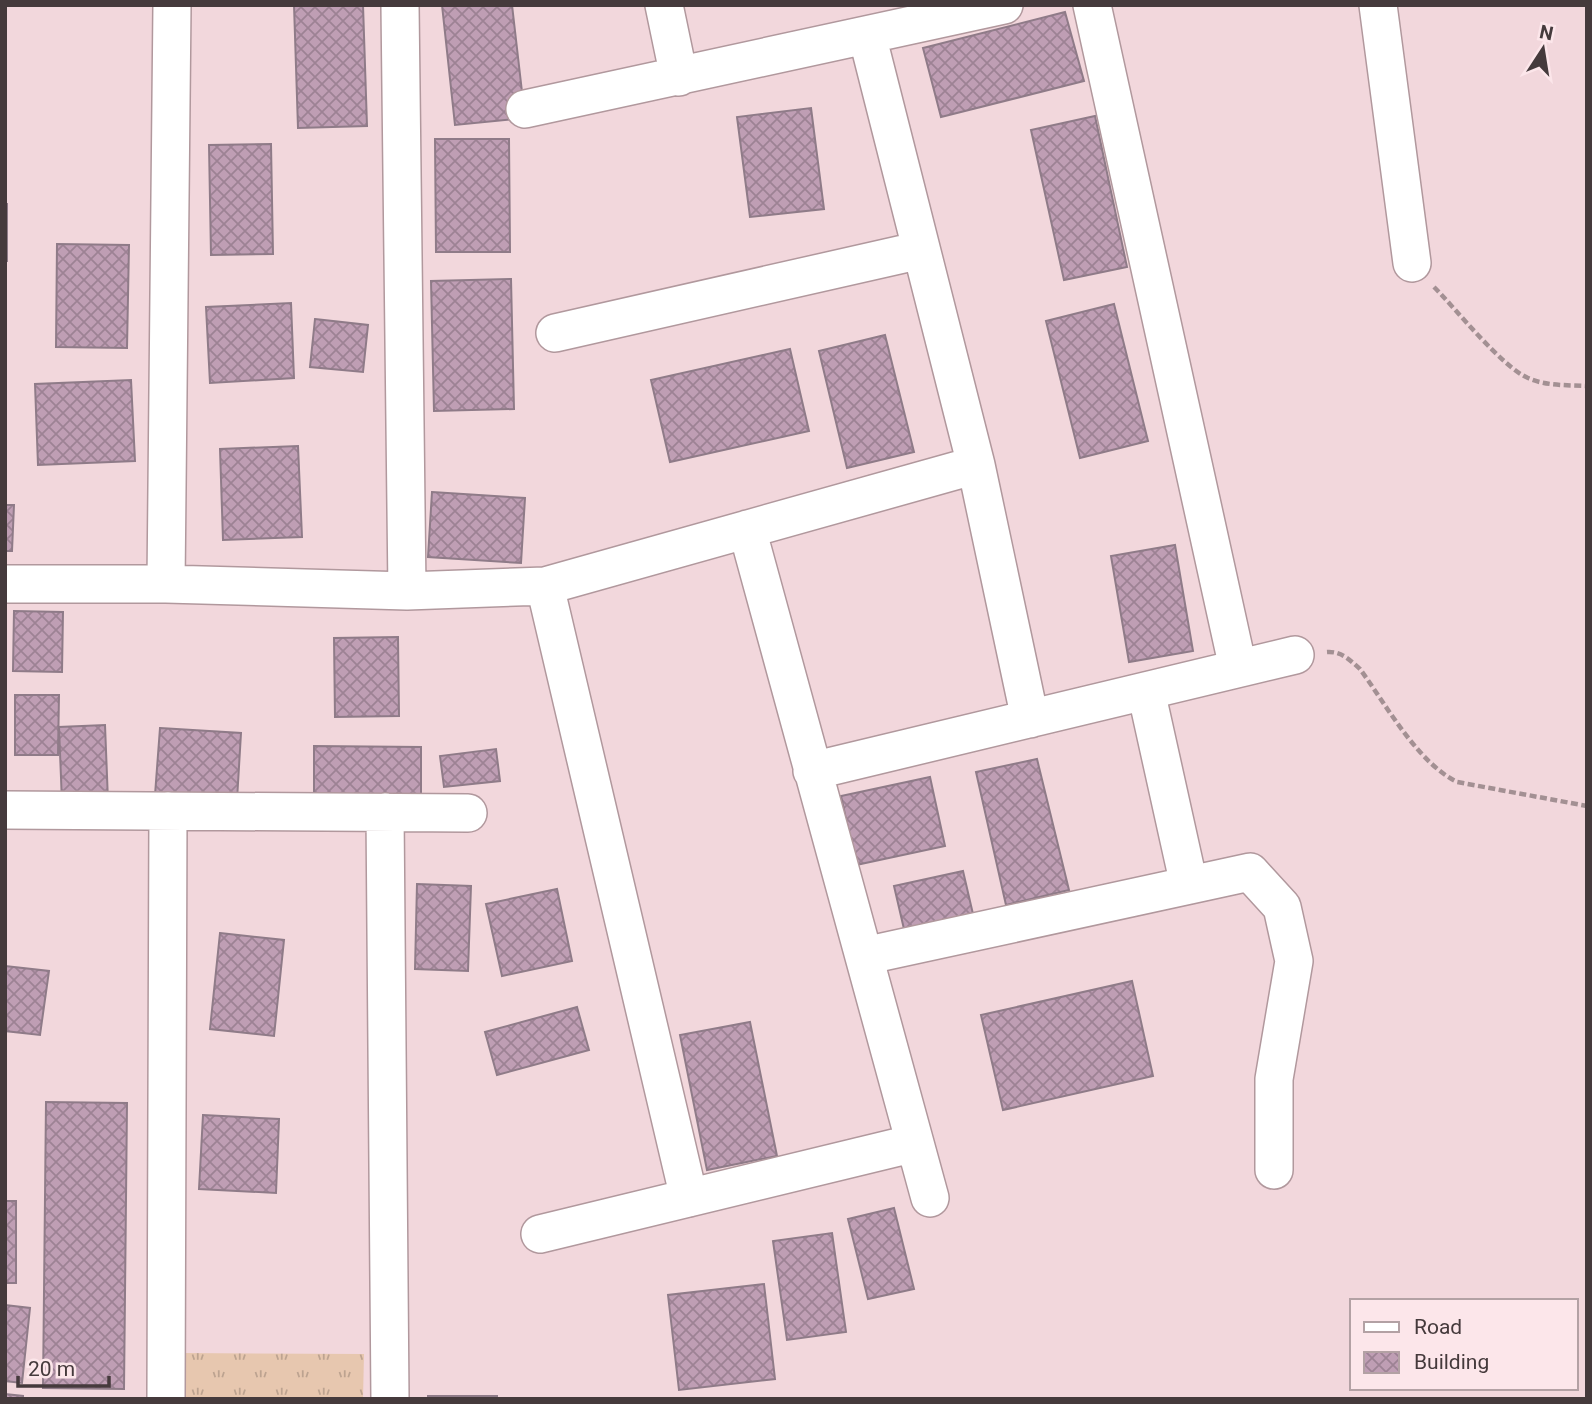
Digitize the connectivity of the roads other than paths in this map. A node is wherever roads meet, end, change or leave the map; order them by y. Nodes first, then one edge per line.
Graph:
1 (172, 5) edge
2 (400, 5) edge
3 (664, 5) edge
4 (1004, 5) edge
5 (1092, 5) edge
6 (1378, 5) edge
7 (867, 35) junction
8 (679, 77) junction
9 (525, 110) dead end
10 (921, 250) junction
11 (1412, 263) road end
12 (555, 333) dead end
13 (976, 465) junction
14 (747, 529) junction
15 (5, 584) edge
16 (166, 584) junction
17 (545, 586) junction
18 (407, 591) junction
19 (1295, 655) road end
20 (1238, 668) junction
21 (1146, 691) junction
22 (1030, 719) junction
23 (812, 771) junction
24 (5, 810) edge
25 (168, 811) junction
26 (385, 812) junction
27 (468, 813) dead end
28 (1189, 885) junction
29 (864, 956) junction
30 (915, 1143) junction
31 (1274, 1170) dead end
32 (689, 1198) junction
33 (930, 1198) dead end
34 (540, 1234) dead end
35 (166, 1399) edge
36 (390, 1399) edge

1 - 16 street
2 - 18 street
3 - 8 street
4 - 7 street
5 - 20 street
6 - 11 street
7 - 8 street
7 - 10 street
8 - 9 street
10 - 12 street
10 - 13 street
13 - 14 street
13 - 22 street
14 - 17 street
14 - 23 street
15 - 16 street
16 - 18 street
17 - 18 street
17 - 32 street
19 - 20 street
20 - 21 street
21 - 22 street
21 - 28 street
22 - 23 street
23 - 29 street
24 - 25 street
25 - 26 street
25 - 35 street
26 - 27 street
26 - 36 street
28 - 29 street
28 - 31 street
29 - 30 street
30 - 32 street
30 - 33 street
32 - 34 street

